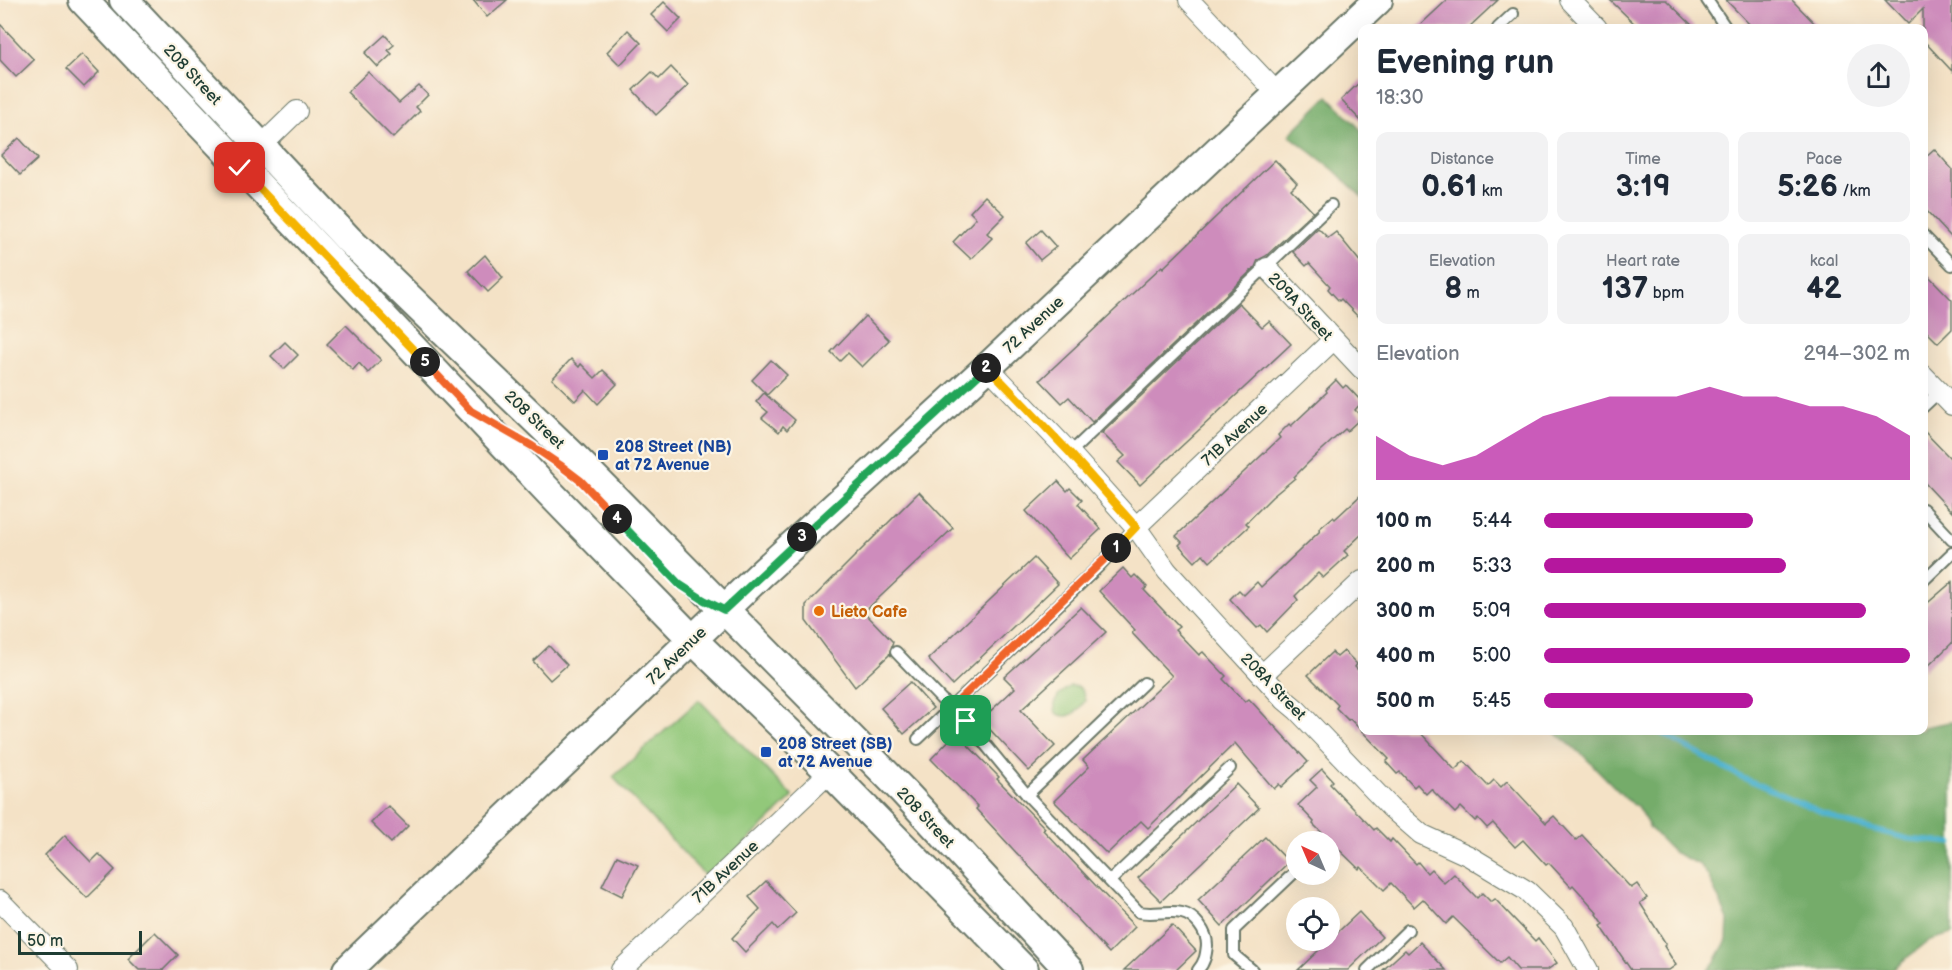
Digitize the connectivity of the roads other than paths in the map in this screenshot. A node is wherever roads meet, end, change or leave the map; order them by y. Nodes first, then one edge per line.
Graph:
1 (83, 0) edge
2 (124, 0) edge
3 (1189, 0) edge
4 (1378, 0) edge
5 (1707, 0) edge
6 (1572, 1) edge
7 (1513, 14) dead end
8 (1502, 24) edge
9 (1593, 24) edge
10 (1723, 24) edge
11 (1278, 94) junction
12 (297, 111) dead end
13 (261, 147) junction
14 (1331, 205) dead end
15 (1928, 240) edge
16 (1952, 265) edge
17 (1267, 268) junction
18 (1333, 340) junction
19 (1358, 365) edge
20 (987, 366) junction
21 (1928, 380) edge
22 (1946, 399) edge
23 (1928, 405) edge
24 (471, 411) junction
25 (1070, 453) junction
26 (1928, 514) edge
27 (1136, 527) junction
28 (1952, 540) edge
29 (1952, 553) edge
30 (1928, 576) edge
31 (1358, 585) edge
32 (724, 610) junction
33 (692, 639) junction
34 (896, 652) dead end
35 (1262, 675) junction
36 (1144, 683) dead end
37 (951, 708) junction
38 (918, 739) dead end
39 (1230, 768) dead end
40 (831, 772) junction
41 (904, 792) junction
42 (1027, 795) junction
43 (1110, 881) junction
44 (1286, 881) edge
45 (0, 901) edge
46 (1408, 930) dead end
47 (68, 970) edge
48 (347, 970) edge
49 (621, 970) edge
50 (1024, 970) edge
51 (1069, 970) edge
52 (1198, 970) edge
53 (1252, 970) edge
54 (1366, 970) edge
55 (1588, 970) edge

1 - 24 main road, 208 Street
2 - 13 main road, 208 Street
3 - 11 street
4 - 11 main road, 72 Avenue
5 - 10 lane
6 - 9 street
7 - 8 lane
11 - 20 main road, 72 Avenue
12 - 13 street
13 - 32 main road, 208 Street
14 - 17 lane
15 - 16 lane
17 - 18 street, 209A Street
17 - 25 lane
18 - 19 street, 209A Street
18 - 27 street, 71B Avenue
20 - 25 street, 208A Street
20 - 32 main road, 72 Avenue
21 - 22 street
22 - 23 lane
24 - 32 main road
24 - 33 main road, 208 Street
25 - 27 street, 208A Street
26 - 28 lane
27 - 35 street, 208A Street
27 - 37 lane
29 - 30 lane
31 - 35 street
32 - 33 main road, 72 Avenue
32 - 41 main road, 208 Street
33 - 40 main road, 208 Street
33 - 41 main road
33 - 48 main road, 72 Avenue
34 - 37 lane
35 - 55 street, 208A Street
36 - 42 lane
37 - 38 lane
37 - 42 lane
39 - 43 lane
40 - 49 street, 71B Avenue
40 - 50 main road, 208 Street
41 - 51 main road, 208 Street
42 - 43 lane
43 - 52 lane
44 - 53 lane
45 - 47 street
46 - 54 lane

